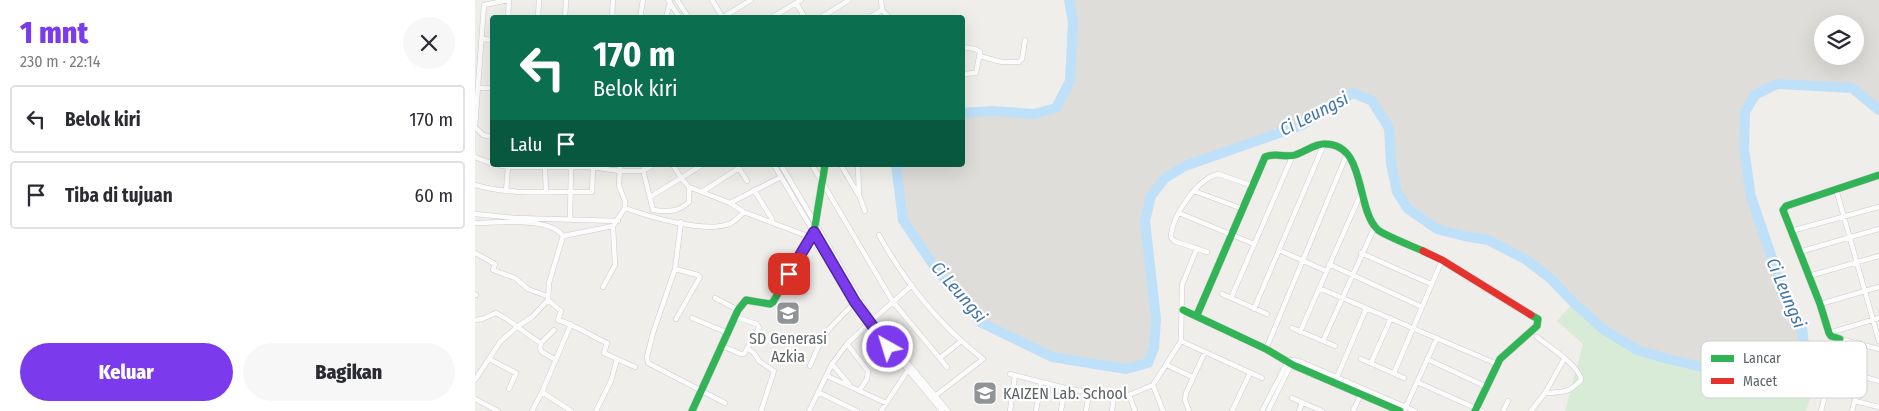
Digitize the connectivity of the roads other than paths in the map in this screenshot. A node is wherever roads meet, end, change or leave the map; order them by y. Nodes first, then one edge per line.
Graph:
1 (508, 0) edge
2 (539, 0) edge
3 (566, 0) edge
4 (613, 0) edge
5 (643, 0) edge
6 (677, 0) edge
7 (712, 0) edge
8 (751, 0) edge
9 (849, 0) edge
10 (881, 0) edge
11 (670, 1) edge
12 (798, 1) edge
13 (882, 10) junction
14 (508, 15) edge
15 (538, 15) edge
16 (565, 15) edge
17 (612, 15) edge
18 (640, 15) edge
19 (667, 15) edge
20 (678, 15) edge
21 (687, 15) edge
22 (722, 15) edge
23 (726, 15) edge
24 (776, 15) edge
25 (804, 15) edge
26 (825, 15) edge
27 (874, 15) edge
28 (887, 15) edge
29 (482, 39) junction
30 (490, 40) edge
31 (1025, 40) dead end
32 (965, 47) edge
33 (979, 56) junction
34 (477, 64) edge
35 (965, 74) edge
36 (478, 88) junction
37 (490, 88) edge
38 (475, 128) edge
39 (475, 128) edge
40 (490, 136) edge
41 (1324, 144) junction
42 (1348, 154) junction
43 (475, 157) edge
44 (1292, 157) junction
45 (490, 163) edge
46 (508, 167) edge
47 (545, 167) joint
48 (571, 167) junction
49 (593, 167) junction
50 (644, 167) edge
51 (650, 167) edge
52 (674, 167) edge
53 (699, 167) edge
54 (737, 167) edge
55 (739, 167) edge
56 (775, 167) edge
57 (782, 167) edge
58 (813, 167) edge
59 (825, 167) edge
60 (842, 167) edge
61 (858, 167) edge
62 (619, 168) edge
63 (643, 171) junction
64 (1879, 175) edge
65 (781, 176) junction
66 (681, 178) junction
67 (747, 181) dead end
68 (822, 181) junction
69 (475, 185) edge
70 (1253, 186) junction
71 (689, 187) junction
72 (1836, 189) junction
73 (506, 190) junction
74 (754, 190) junction
75 (1194, 191) junction
76 (1362, 191) junction
77 (546, 192) junction
78 (571, 192) junction
79 (702, 192) junction
80 (859, 195) junction
81 (650, 198) junction
82 (730, 203) junction
83 (625, 208) junction
84 (1879, 208) edge
85 (1243, 209) junction
86 (865, 211) dead end
87 (744, 212) junction
88 (1179, 212) junction
89 (475, 214) edge
90 (1844, 216) junction
91 (570, 219) junction
92 (771, 219) dead end
93 (618, 221) junction
94 (681, 222) junction
95 (475, 223) edge
96 (816, 224) junction
97 (613, 226) junction
98 (1375, 226) junction
99 (1879, 229) edge
100 (1791, 231) junction
101 (812, 235) junction
102 (879, 235) dead end
103 (563, 236) junction
104 (1231, 236) junction
105 (1850, 238) junction
106 (1254, 244) junction
107 (1197, 248) junction
108 (1279, 250) junction
109 (1207, 252) dead end
110 (1799, 252) junction
111 (1361, 253) junction
112 (476, 255) edge
113 (1879, 256) edge
114 (1303, 260) junction
115 (1442, 260) junction
116 (1857, 262) junction
117 (1329, 264) junction
118 (675, 269) junction
119 (1326, 271) junction
120 (1352, 275) junction
121 (1809, 276) junction
122 (1431, 284) junction
123 (912, 285) junction
124 (1879, 287) edge
125 (603, 288) dead end
126 (1319, 288) junction
127 (1865, 291) junction
128 (1222, 294) dead end
129 (547, 298) junction
130 (715, 298) dead end
131 (1231, 298) junction
132 (1342, 298) junction
133 (855, 302) junction
134 (893, 302) junction
135 (1820, 304) junction
136 (1422, 307) junction
137 (1254, 308) junction
138 (1366, 308) junction
139 (1183, 310) junction
140 (737, 314) junction
141 (1267, 314) dead end
142 (1197, 315) junction
143 (693, 318) dead end
144 (1391, 318) junction
145 (676, 319) dead end
146 (1876, 319) edge
147 (475, 320) edge
148 (870, 321) junction
149 (571, 324) junction
150 (518, 326) junction
151 (1413, 327) junction
152 (1292, 328) dead end
153 (554, 330) dead end
154 (1300, 332) junction
155 (728, 333) junction
156 (1829, 333) junction
157 (1537, 337) dead end
158 (1437, 338) junction
159 (1840, 339) joint
160 (1181, 341) junction
161 (1323, 341) junction
162 (1848, 341) edge
163 (1879, 341) edge
164 (960, 342) junction
165 (541, 343) junction
166 (847, 344) junction
167 (722, 346) junction
168 (1335, 346) dead end
169 (747, 348) junction
170 (1265, 349) junction
171 (1205, 352) junction
172 (940, 358) junction
173 (1564, 358) junction
174 (489, 359) junction
175 (1361, 359) dead end
176 (1427, 359) junction
177 (555, 360) junction
178 (617, 360) junction
179 (1291, 363) junction
180 (1371, 363) junction
181 (832, 364) junction
182 (1497, 364) junction
183 (1167, 365) junction
184 (810, 366) dead end
185 (635, 367) dead end
186 (947, 367) dead end
187 (909, 369) junction
188 (1250, 373) junction
189 (1394, 373) junction
190 (827, 376) junction
191 (1192, 377) junction
192 (1337, 377) junction
193 (1262, 378) dead end
194 (1404, 378) dead end
195 (475, 380) edge
196 (1041, 382) junction
197 (1417, 382) junction
198 (1153, 385) junction
199 (850, 386) junction
200 (1487, 387) junction
201 (1065, 388) junction
202 (509, 389) dead end
203 (702, 391) junction
204 (859, 391) junction
205 (542, 392) junction
206 (818, 392) junction
207 (1363, 392) junction
208 (1545, 392) junction
209 (1089, 394) junction
210 (1129, 395) junction
211 (935, 396) junction
212 (1114, 397) junction
213 (1292, 398) dead end
214 (1824, 398) edge
215 (1856, 398) edge
216 (475, 399) edge
217 (1507, 401) dead end
218 (1855, 401) junction
219 (725, 403) dead end
220 (886, 403) junction
221 (1302, 403) junction
222 (1879, 407) edge
223 (1404, 410) edge
224 (1477, 410) edge
225 (498, 411) edge
226 (532, 411) edge
227 (571, 411) edge
228 (596, 411) edge
229 (693, 411) edge
230 (761, 411) edge
231 (809, 411) edge
232 (857, 411) edge
233 (881, 411) edge
234 (942, 411) edge
235 (948, 411) edge
236 (1010, 411) edge
237 (1036, 411) edge
238 (1061, 411) edge
239 (1086, 411) edge
240 (1112, 411) edge
241 (1135, 411) edge
242 (1163, 411) edge
243 (1189, 411) edge
244 (1232, 411) edge
245 (1262, 411) edge
246 (1268, 411) edge
247 (1299, 411) edge
248 (1322, 411) edge
249 (1353, 411) edge
250 (1415, 411) edge
251 (1503, 411) edge
252 (1531, 411) edge
253 (1821, 411) edge
254 (1852, 411) edge

1 - 14 street
1 - 29 street
2 - 15 street
3 - 16 street
4 - 17 street
5 - 18 street
6 - 21 street
7 - 22 street
8 - 23 street
9 - 26 street
10 - 13 street
11 - 19 street
11 - 20 street
12 - 24 street
12 - 25 street
13 - 27 street
13 - 28 street
29 - 30 street
29 - 34 street
31 - 33 street
32 - 33 street
33 - 35 street
34 - 36 street
36 - 37 street
36 - 38 street
39 - 40 street
41 - 42 street
41 - 44 street
41 - 108 street
42 - 76 street
42 - 114 street
43 - 45 street
44 - 70 street
44 - 106 street
46 - 73 street
47 - 48 street
47 - 77 street
48 - 49 street
48 - 78 street
49 - 62 street
49 - 78 street
50 - 63 street
51 - 63 street
52 - 66 street
53 - 66 street
54 - 79 street
55 - 67 street
56 - 65 street
57 - 96 street
58 - 68 street
59 - 68 street
60 - 80 street
61 - 80 street
62 - 63 street
62 - 83 street
63 - 81 street
64 - 72 street
65 - 74 street
65 - 101 street
66 - 71 street
66 - 81 street
68 - 96 street
68 - 134 street
69 - 73 street
70 - 75 street
70 - 85 street
71 - 79 street
71 - 81 street
72 - 90 street
72 - 100 street
73 - 77 street
74 - 82 street
74 - 92 street
75 - 85 street
75 - 88 street
76 - 98 street
76 - 117 street
77 - 78 street
78 - 91 street
79 - 82 street
80 - 86 street
82 - 87 street
83 - 93 street
83 - 94 street
84 - 90 street
85 - 104 street
87 - 94 street
87 - 101 street
88 - 104 street
88 - 107 street
89 - 91 street
90 - 100 street
90 - 105 street
91 - 93 street
93 - 97 street
94 - 118 street
95 - 103 street
96 - 101 street
96 - 148 street
97 - 103 street
97 - 125 street
98 - 111 street
98 - 115 street
99 - 105 street
100 - 110 street
101 - 133 street
101 - 140 street
102 - 123 street
103 - 129 street
104 - 106 street
104 - 142 street
105 - 110 street
105 - 116 street
106 - 131 street
107 - 109 street
107 - 139 street
108 - 114 street
108 - 137 street
110 - 121 street
111 - 120 street
111 - 122 street
112 - 129 street
113 - 116 street
114 - 119 street
114 - 170 street
115 - 122 street
115 - 182 street
116 - 121 street
116 - 127 street
117 - 119 street
117 - 120 street
118 - 145 street
118 - 203 street
119 - 126 street
120 - 132 street
120 - 136 street
121 - 135 street
122 - 136 street
123 - 134 street
123 - 164 street
124 - 127 street
126 - 132 street
126 - 154 street
127 - 135 street
127 - 146 street
128 - 131 street
129 - 149 street
129 - 150 street
130 - 140 street
131 - 137 street
132 - 138 street
132 - 161 street
133 - 148 street
133 - 184 street
134 - 148 street
134 - 172 street
135 - 156 street
136 - 151 street
137 - 141 street
138 - 144 street
138 - 192 street
139 - 142 street
139 - 160 street
140 - 155 street
140 - 169 street
142 - 170 street
143 - 155 street
144 - 151 street
144 - 180 street
146 - 156 street
146 - 163 street
147 - 150 street
148 - 166 street
148 - 187 street
149 - 177 street
149 - 178 street
150 - 165 street
150 - 174 street
151 - 158 street
151 - 189 street
152 - 154 street
153 - 165 street
154 - 161 street
155 - 167 street
156 - 159 street
157 - 173 street
158 - 176 street
158 - 182 street
159 - 162 street
160 - 171 street
160 - 183 street
161 - 168 street
164 - 172 street
164 - 211 street
165 - 177 street
166 - 181 street
166 - 204 street
167 - 169 street
167 - 203 street
169 - 230 street
170 - 179 street
171 - 188 street
171 - 191 street
172 - 186 street
173 - 208 street
173 - 208 street
174 - 195 street
174 - 202 street
175 - 180 street
176 - 197 street
176 - 200 street
177 - 205 street
178 - 185 street
178 - 228 street
179 - 192 street
179 - 207 street
179 - 245 street
179 - 246 street
180 - 189 street
181 - 190 street
181 - 199 street
182 - 200 street
183 - 191 street
183 - 198 street
187 - 211 street
187 - 220 street
187 - 234 street
188 - 193 street
188 - 244 street
189 - 194 street
190 - 199 street
190 - 206 street
191 - 243 street
192 - 207 street
196 - 201 street
196 - 236 street
196 - 237 street
197 - 223 street
197 - 224 street
198 - 210 street
198 - 242 street
199 - 204 street
200 - 224 street
201 - 209 street
201 - 238 street
203 - 219 street
203 - 229 street
204 - 220 street
205 - 226 street
205 - 227 street
206 - 231 street
206 - 232 street
207 - 223 street
207 - 249 street
208 - 252 street
209 - 212 street
209 - 239 street
210 - 212 street
210 - 241 street
211 - 235 street
212 - 240 street
213 - 221 street
214 - 253 street
215 - 218 street
216 - 225 street
217 - 251 street
218 - 222 street
218 - 254 street
220 - 233 street
221 - 247 street
221 - 248 street
223 - 250 street

